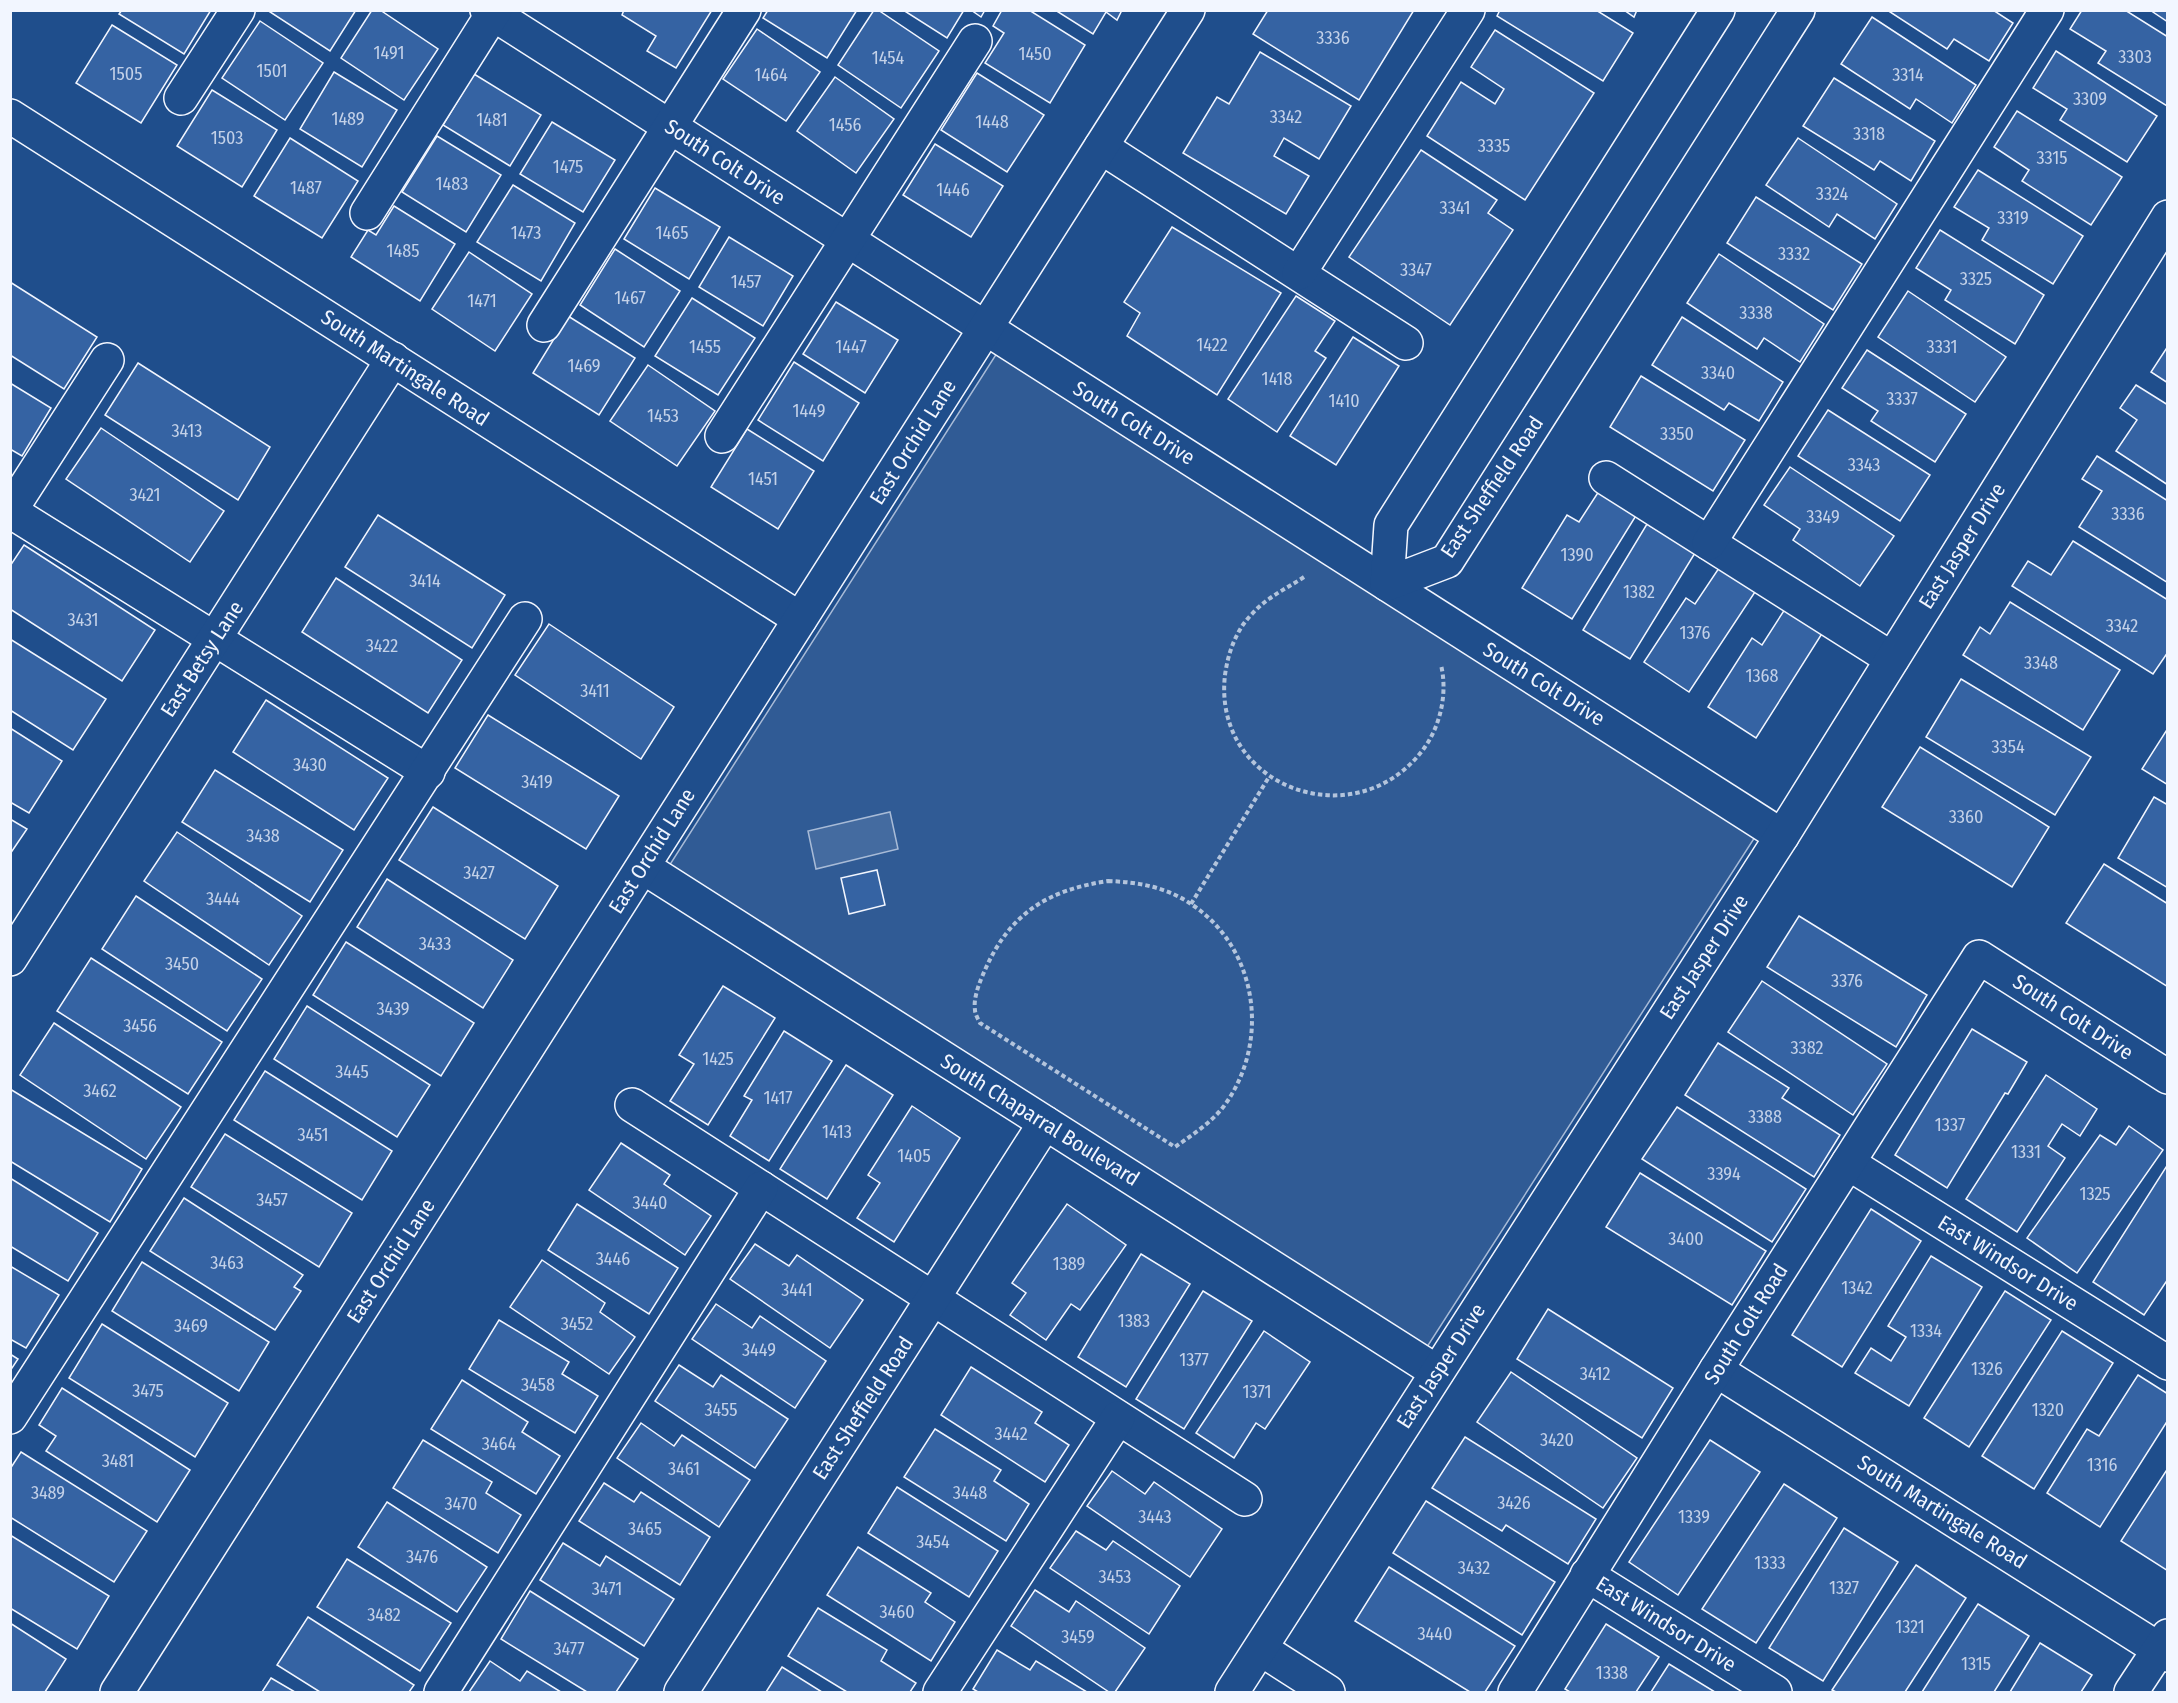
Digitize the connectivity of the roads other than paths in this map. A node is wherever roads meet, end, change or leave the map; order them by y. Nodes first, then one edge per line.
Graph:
1 (238, 10) edge
2 (744, 10) edge
3 (1188, 10) edge
4 (1468, 10) edge
5 (1718, 10) edge
6 (1798, 10) edge
7 (2047, 10) edge
8 (492, 12) edge
9 (975, 41) dead end
10 (182, 98) dead end
11 (10, 116) edge
12 (670, 127) junction
13 (1101, 147) junction
14 (367, 213) dead end
15 (2168, 217) edge
16 (847, 240) junction
17 (1299, 273) junction
18 (544, 325) dead end
19 (986, 328) junction
20 (1406, 342) dead end
21 (393, 359) junction
22 (107, 360) dead end
23 (722, 436) dead end
24 (1606, 478) dead end
25 (1709, 543) junction
26 (1387, 584) junction
27 (525, 619) dead end
28 (800, 619) junction
29 (214, 639) junction
30 (1892, 659) junction
31 (428, 772) junction
32 (1782, 836) junction
33 (643, 867) junction
34 (1980, 957) joint
35 (10, 959) edge
36 (2168, 1077) edge
37 (632, 1105) dead end
38 (1045, 1123) junction
39 (1848, 1163) junction
40 (761, 1188) junction
41 (932, 1298) junction
42 (2168, 1363) edge
43 (1716, 1370) junction
44 (1437, 1372) junction
45 (10, 1417) edge
46 (1118, 1418) junction
47 (1245, 1499) dead end
48 (1587, 1575) junction
49 (2165, 1647) edge
50 (1261, 1648) junction
51 (117, 1692) edge
52 (441, 1692) edge
53 (681, 1692) edge
54 (940, 1692) edge
55 (1232, 1692) edge
56 (1328, 1692) edge
57 (1515, 1692) edge
58 (1775, 1692) edge
59 (2131, 1692) edge

1 - 10 street
2 - 12 street
3 - 13 street, East Orchid Lane
4 - 17 street
5 - 26 street
6 - 26 street, East Sheffield Road
7 - 25 street
8 - 12 street, South Colt Drive
8 - 14 street
9 - 16 street
11 - 21 street, South Martingale Road
12 - 16 street, South Colt Drive
12 - 18 street
13 - 17 street
13 - 19 street, East Orchid Lane
15 - 30 street, East Jasper Drive
16 - 19 street, South Colt Drive
16 - 23 street
17 - 20 street
19 - 26 street, South Colt Drive
19 - 28 street, East Orchid Lane
21 - 28 street, South Martingale Road
21 - 29 street, East Betsy Lane
22 - 29 street
24 - 25 street
25 - 30 street
26 - 32 street, South Colt Drive
27 - 31 street
28 - 33 street, East Orchid Lane
29 - 31 street
29 - 35 street, East Betsy Lane
30 - 32 street, East Jasper Drive
31 - 45 street
32 - 44 street, East Jasper Drive
33 - 38 street, South Chaparral Boulevard
33 - 51 street, East Orchid Lane
34 - 36 street, South Colt Drive
34 - 39 street, South Colt Road
37 - 40 street
38 - 41 street, East Sheffield Road
38 - 44 street, South Chaparral Boulevard
39 - 42 street, East Windsor Drive
39 - 43 street, South Colt Road
40 - 41 street
40 - 52 street
41 - 46 street
41 - 53 street, East Sheffield Road
43 - 48 street, South Colt Road
43 - 49 street, South Martingale Road
44 - 50 street, East Jasper Drive
46 - 47 street
46 - 54 street
48 - 57 street, South Colt Road
48 - 58 street, East Windsor Drive
49 - 59 street
50 - 55 street, East Jasper Drive
50 - 56 street

